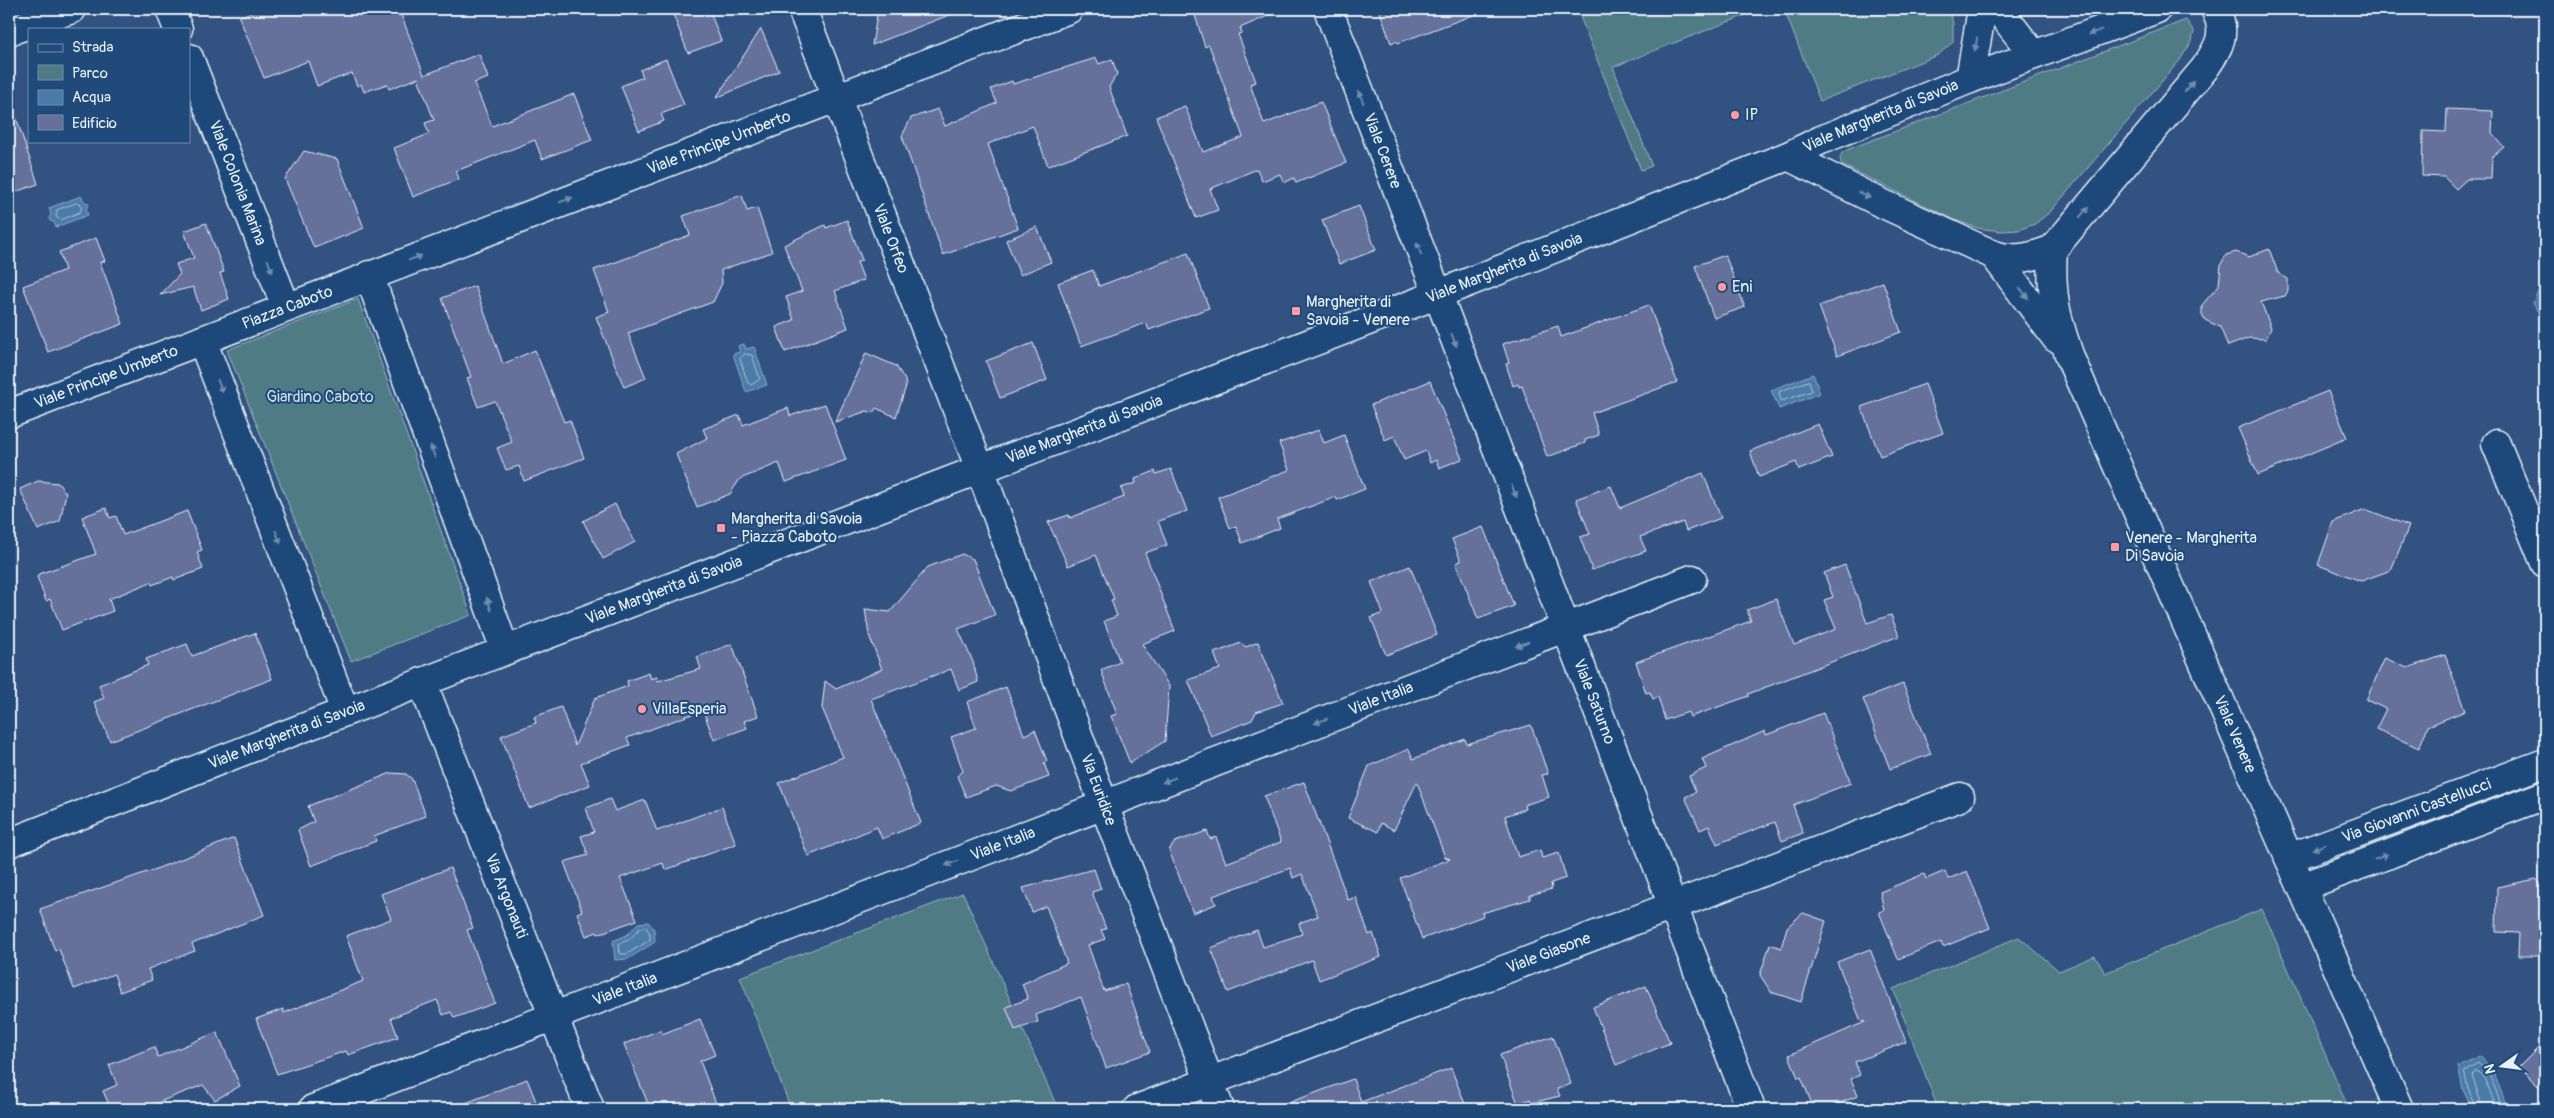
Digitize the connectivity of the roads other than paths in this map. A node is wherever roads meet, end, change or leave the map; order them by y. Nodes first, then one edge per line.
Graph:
1 (72, 9) edge
2 (170, 9) edge
3 (802, 9) edge
4 (1069, 9) edge
5 (1328, 9) edge
6 (1982, 9) edge
7 (1998, 9) edge
8 (2157, 9) edge
9 (2223, 13) edge
10 (178, 28) edge
11 (9, 31) edge
12 (2034, 55) junction
13 (190, 61) edge
14 (1970, 80) junction
15 (836, 96) junction
16 (1821, 140) junction
17 (1788, 156) junction
18 (1821, 173) junction
19 (2053, 249) junction
20 (1994, 255) junction
21 (369, 275) junction
22 (1436, 295) junction
23 (286, 307) junction
24 (202, 340) junction
25 (2071, 360) junction
26 (9, 414) edge
27 (2496, 444) dead end
28 (980, 469) junction
29 (2545, 564) edge
30 (1692, 579) dead end
31 (1567, 627) junction
32 (505, 650) junction
33 (422, 682) junction
34 (345, 711) junction
35 (2545, 763) edge
36 (2545, 795) edge
37 (1960, 797) dead end
38 (1104, 805) junction
39 (9, 843) edge
40 (2289, 858) junction
41 (2302, 887) junction
42 (1674, 907) junction
43 (554, 1016) junction
44 (1210, 1082) junction
45 (312, 1109) edge
46 (590, 1109) edge
47 (1137, 1109) edge
48 (1220, 1109) edge
49 (1751, 1109) edge
50 (2399, 1109) edge

1 - 11 street
2 - 10 street
3 - 15 street, Viale Orfeo
4 - 15 street, Viale Principe Umberto
22 -> 5 street, Viale Cerere
6 -> 14 street
7 - 12 street
8 -> 12 street, Viale Margherita di Savoia
19 -> 9 street
12 - 14 street, Viale Margherita di Savoia
13 -> 23 street, Viale Colonia Marina
14 - 16 street, Viale Margherita di Savoia
21 -> 15 street, Viale Principe Umberto
15 - 28 street, Viale Orfeo
16 - 17 street, Viale Margherita di Savoia
16 - 18 street
17 - 18 street
17 - 22 street, Viale Margherita di Savoia
18 -> 20 street
19 - 20 street
19 - 25 street
20 -> 25 street
21 - 23 street, Piazza Caboto
32 -> 21 street
22 - 28 street, Viale Margherita di Savoia
22 -> 31 street, Viale Saturno
23 - 24 street, Piazza Caboto
24 - 26 street, Viale Principe Umberto
24 -> 34 street
25 - 40 street, Viale Venere
27 - 29 street
28 - 32 street, Viale Margherita di Savoia
28 - 38 street, Via Euridice
30 - 31 street, Viale Italia
31 -> 38 street, Viale Italia
31 - 42 street, Viale Saturno
32 - 33 street, Viale Margherita di Savoia
33 - 34 street, Viale Margherita di Savoia
33 - 43 street, Via Argonauti
34 - 39 street, Viale Margherita di Savoia
35 -> 40 street, Via Giovanni Castellucci
41 -> 36 street, Via Giovanni Castellucci
37 - 42 street, Viale Giasone
38 -> 43 street, Viale Italia
38 - 44 street, Via Euridice
40 - 41 street, Viale Venere
41 - 50 street, Viale Venere
42 - 44 street, Viale Giasone
42 - 49 street, Viale Saturno
43 - 45 street, Viale Italia
43 - 46 street, Via Argonauti
44 - 47 street, Viale Giasone
44 - 48 street, Via Euridice

